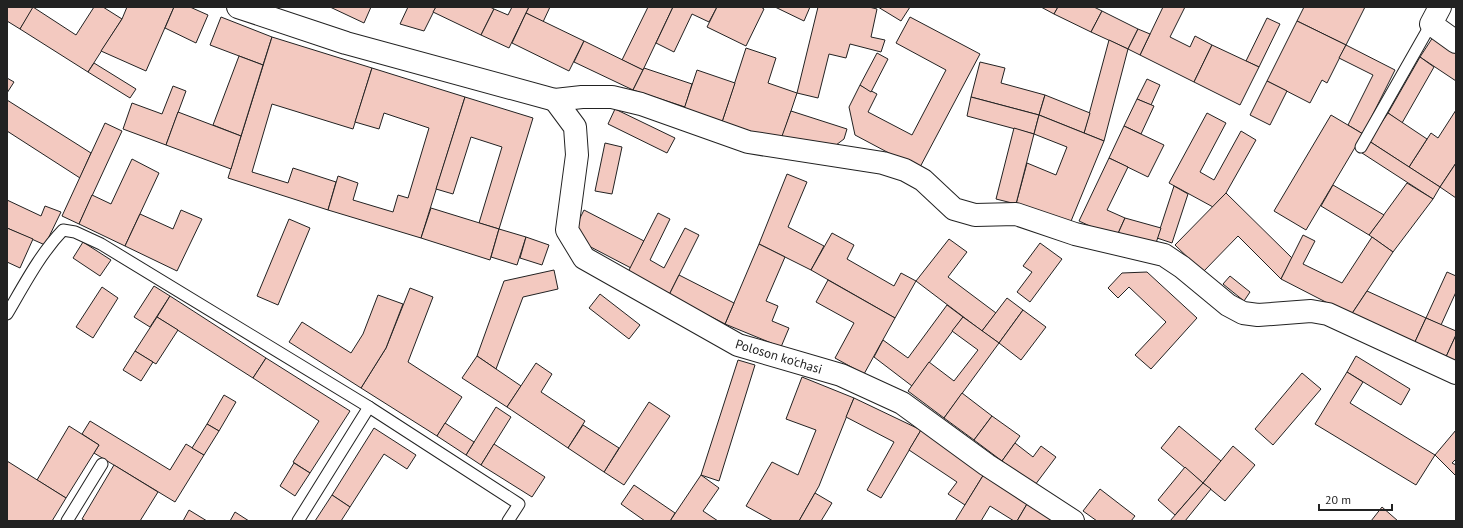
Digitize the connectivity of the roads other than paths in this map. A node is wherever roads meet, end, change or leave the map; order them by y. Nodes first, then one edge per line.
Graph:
1 (238, 7) edge
2 (1435, 15) edge
3 (1456, 42) edge
4 (555, 100) junction
5 (1361, 147) dead end
6 (7, 314) edge
7 (1456, 373) edge
8 (369, 407) junction
9 (102, 464) dead end
10 (67, 521) edge
11 (298, 521) edge
12 (508, 521) edge
13 (1073, 521) edge

1 - 4 street
2 - 3 street
2 - 5 lane
4 - 7 street
4 - 13 street, Poloson ko'chasi
6 - 8 lane
8 - 11 lane
8 - 12 lane
9 - 10 lane

